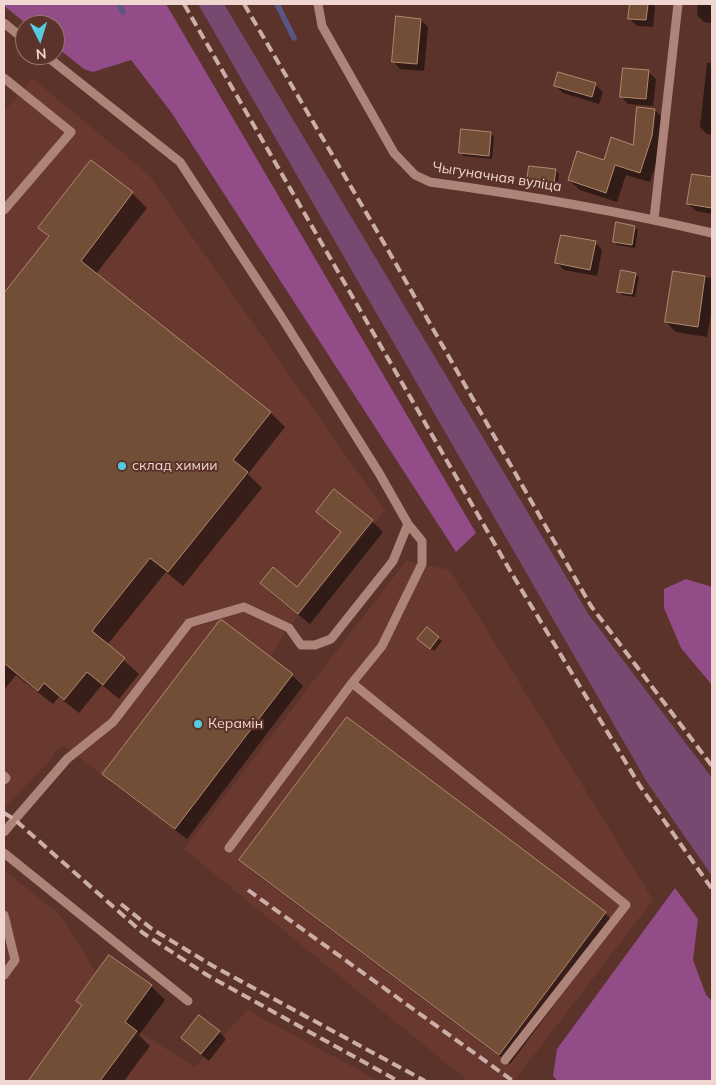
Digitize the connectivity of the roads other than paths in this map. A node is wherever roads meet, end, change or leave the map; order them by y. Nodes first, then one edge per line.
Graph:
1 (318, 4) edge
2 (678, 4) edge
3 (4, 23) edge
4 (15, 32) edge
5 (58, 65) edge
6 (4, 78) edge
7 (4, 210) edge
8 (654, 220) junction
9 (712, 233) edge
10 (408, 524) junction
11 (352, 683) junction
12 (4, 776) edge
13 (4, 780) edge
14 (4, 832) edge
15 (229, 848) dead end
16 (4, 853) edge
17 (4, 915) edge
18 (4, 975) edge
19 (188, 1001) dead end
20 (505, 1060) dead end

1 - 8 street, Чыгуначная вуліца
2 - 8 street
3 - 4 street
5 - 10 street
6 - 7 street
8 - 9 street, Чыгуначная вуліца
10 - 11 street
10 - 14 street
11 - 15 street
11 - 20 street
12 - 13 street
16 - 19 street
17 - 18 street

